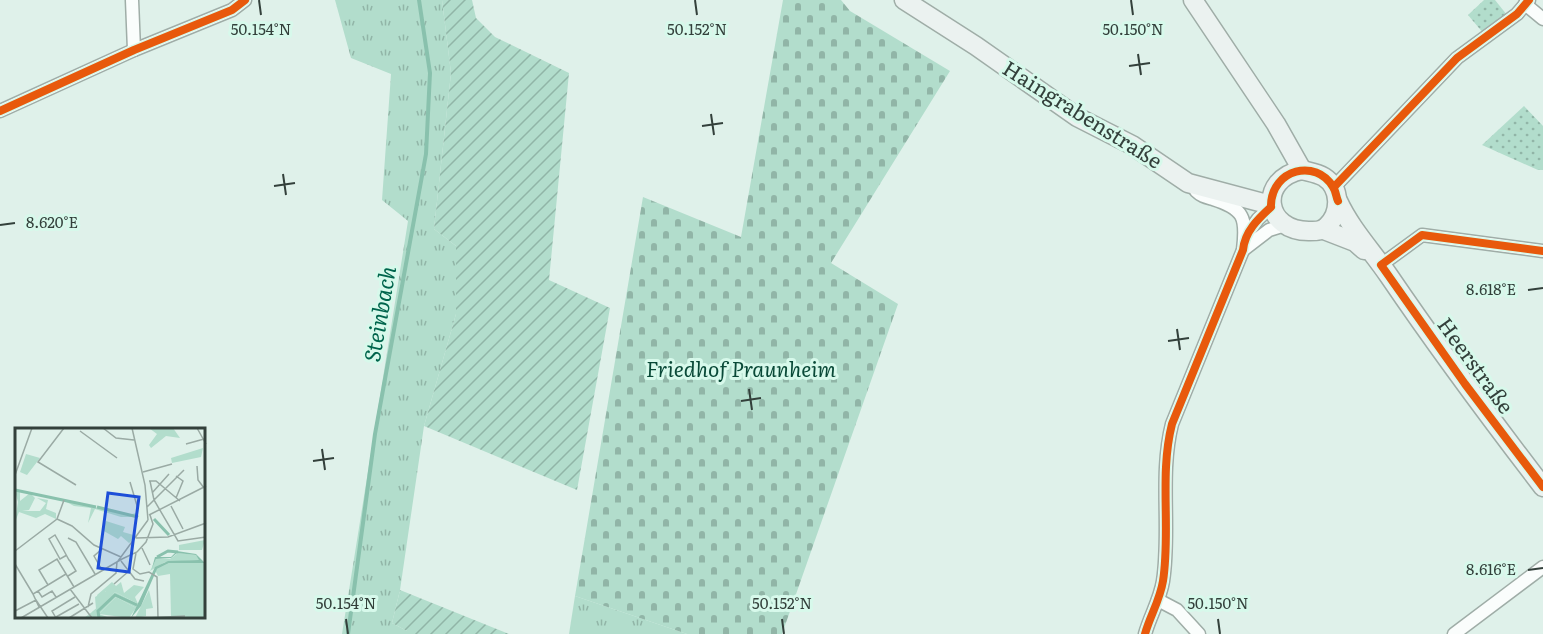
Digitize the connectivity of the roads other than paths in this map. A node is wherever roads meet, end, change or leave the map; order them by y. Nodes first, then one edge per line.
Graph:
1 (132, 0) edge
2 (244, 0) edge
3 (904, 0) edge
4 (1193, 0) edge
5 (1527, 2) edge
6 (1543, 19) edge
7 (134, 50) junction
8 (0, 111) edge
9 (1302, 170) junction
10 (1188, 183) junction
11 (1336, 194) junction
12 (1271, 206) junction
13 (1285, 225) junction
14 (1324, 230) junction
15 (1245, 237) junction
16 (1243, 250) junction
17 (1543, 251) edge
18 (1381, 265) junction
19 (1543, 487) edge
20 (1543, 567) edge
21 (1158, 600) junction
22 (1145, 634) edge
23 (1199, 634) edge
24 (1454, 634) edge

1 - 7 street
2 - 7 street
3 - 10 main road, Haingrabenstraße
4 - 9 main road
5 - 6 street
5 - 11 street
7 - 8 street
9 - 11 main road
9 - 12 main road
10 - 12 main road, Haingrabenstraße
10 - 15 street
11 - 14 main road
11 - 18 main road, Heerstraße
12 - 13 main road
12 - 15 street
13 - 14 main road
13 - 16 street
14 - 18 main road
15 - 16 street
16 - 21 street
17 - 18 street
18 - 19 main road, Heerstraße
20 - 24 street
21 - 22 street
21 - 23 street

